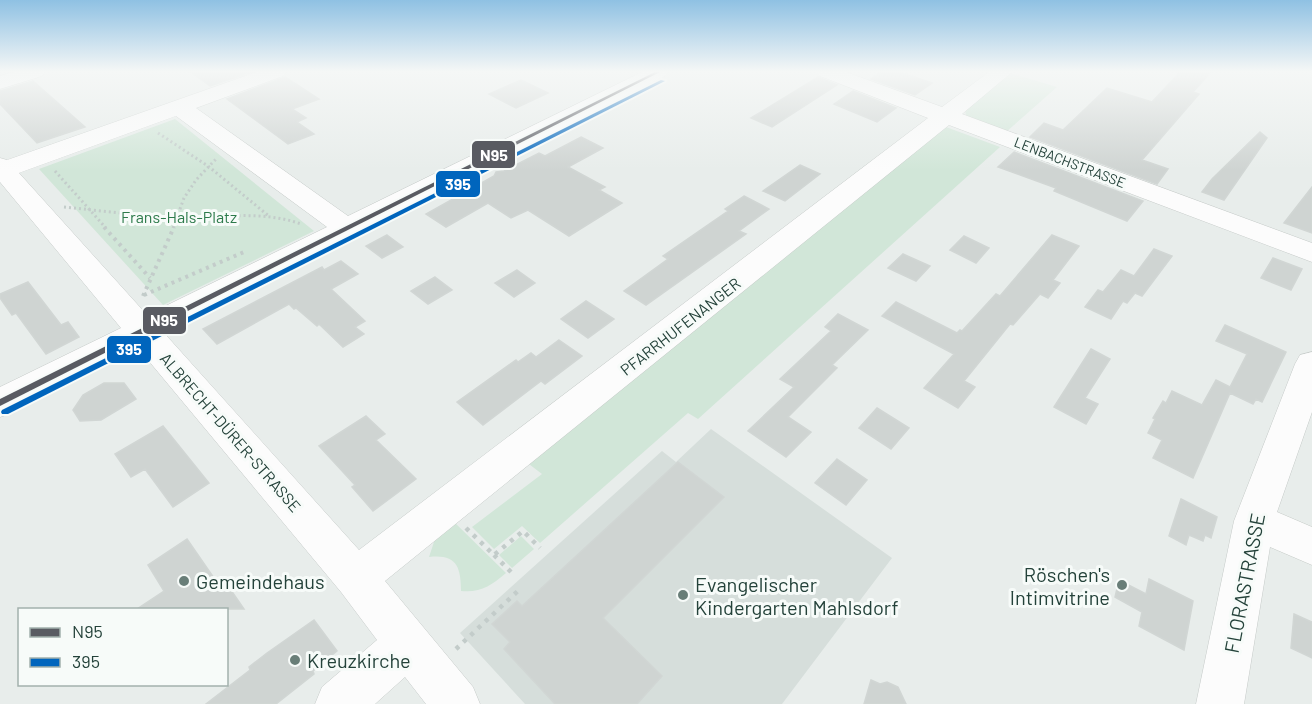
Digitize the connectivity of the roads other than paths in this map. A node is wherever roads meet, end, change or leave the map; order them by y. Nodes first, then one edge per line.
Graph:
1 (182, 105) edge
2 (593, 105) edge
3 (918, 105) edge
4 (959, 105) edge
5 (179, 106) junction
6 (946, 115) junction
7 (1, 169) edge
8 (348, 228) junction
9 (1312, 253) edge
10 (137, 322) junction
11 (1312, 363) edge
12 (0, 403) edge
13 (1254, 521) junction
14 (1312, 546) edge
15 (356, 578) junction
16 (432, 673) edge
17 (339, 704) edge
18 (1220, 704) edge

1 - 5 street
2 - 8 street
3 - 6 street, LENBACHSTRASSE
4 - 6 street, PFARRHUFENANGER
5 - 7 street
5 - 8 street
6 - 9 street, LENBACHSTRASSE
6 - 15 street, PFARRHUFENANGER
7 - 10 street, ALBRECHT-DÜRER-STRASSE
8 - 10 street
10 - 12 street
10 - 15 street, ALBRECHT-DÜRER-STRASSE
11 - 13 street, FLORASTRASSE
13 - 14 street
13 - 18 street, FLORASTRASSE
15 - 16 street, ALBRECHT-DÜRER-STRASSE
16 - 17 street

